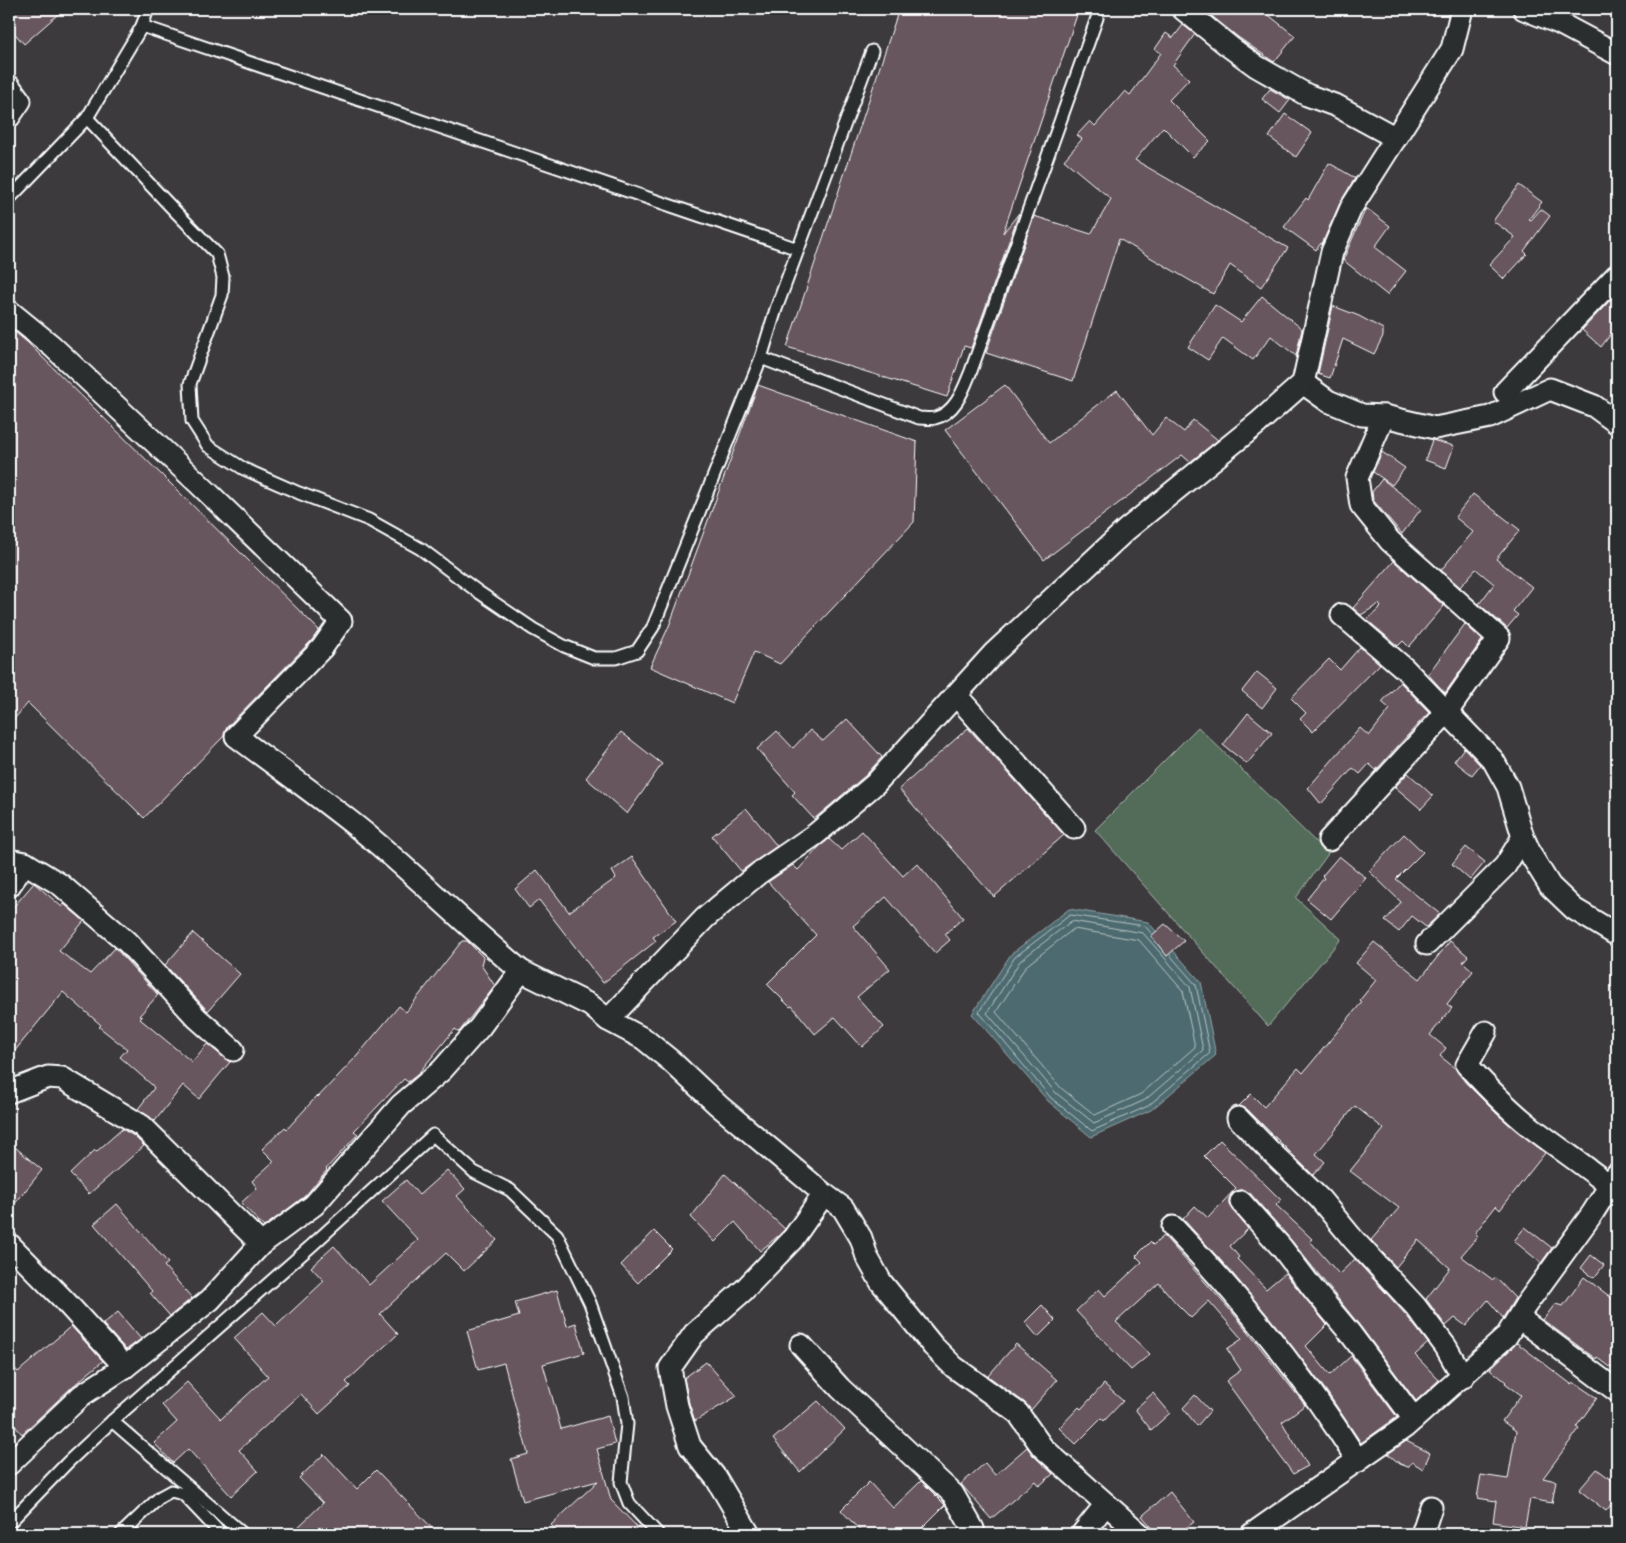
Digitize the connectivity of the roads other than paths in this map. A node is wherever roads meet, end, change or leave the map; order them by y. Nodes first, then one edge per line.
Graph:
1 (148, 9) edge
2 (1183, 9) edge
3 (1462, 9) edge
4 (1524, 9) edge
5 (1097, 18) dead end
6 (142, 26) junction
7 (872, 51) dead end
8 (1617, 54) edge
9 (9, 86) edge
10 (9, 117) edge
11 (88, 118) junction
12 (1396, 138) junction
13 (9, 199) edge
14 (798, 249) junction
15 (1617, 275) edge
16 (9, 311) edge
17 (762, 358) junction
18 (1303, 383) junction
19 (1505, 392) dead end
20 (1384, 416) junction
21 (1617, 423) edge
22 (1342, 614) dead end
23 (956, 695) junction
24 (1448, 712) junction
25 (1074, 828) dead end
26 (1523, 837) junction
27 (1329, 840) dead end
28 (17, 862) edge
29 (9, 886) edge
30 (1617, 935) edge
31 (1427, 944) dead end
32 (521, 971) junction
33 (608, 1020) junction
34 (1486, 1032) dead end
35 (233, 1050) dead end
36 (9, 1092) edge
37 (1238, 1118) dead end
38 (1613, 1180) edge
39 (824, 1194) junction
40 (1241, 1202) dead end
41 (1174, 1227) dead end
42 (9, 1244) edge
43 (261, 1244) junction
44 (1518, 1318) junction
45 (801, 1345) dead end
46 (125, 1367) junction
47 (1463, 1376) junction
48 (1617, 1390) edge
49 (1414, 1419) junction
50 (112, 1421) junction
51 (1358, 1461) junction
52 (9, 1464) edge
53 (1106, 1504) junction
54 (1431, 1507) dead end
55 (9, 1523) edge
56 (121, 1534) edge
57 (221, 1534) edge
58 (243, 1534) edge
59 (658, 1534) edge
60 (749, 1534) edge
61 (970, 1534) edge
62 (1082, 1534) edge
63 (1140, 1534) edge
64 (1252, 1534) edge
65 (1422, 1534) edge

1 - 6 lane
2 - 12 street
3 - 12 street
4 - 8 street
5 - 17 lane
6 - 11 lane
6 - 14 lane
7 - 14 lane
9 - 10 street
11 - 13 lane
11 - 17 lane
12 - 18 street
14 - 17 lane
15 - 19 street
16 - 32 street
18 - 20 street
18 - 23 street
20 - 21 street
20 - 24 street
22 - 24 street
23 - 25 street
23 - 33 street
24 - 26 street
24 - 27 street
26 - 30 street
26 - 31 street
28 - 29 street
28 - 35 street
32 - 33 street
32 - 43 street
33 - 39 street
34 - 38 street
36 - 43 street
37 - 47 street
38 - 44 street
39 - 53 street
39 - 60 street
40 - 49 street
41 - 51 street
42 - 46 street
43 - 46 street
44 - 47 street
44 - 48 street
45 - 61 street
46 - 52 street
47 - 49 street
49 - 51 street
50 - 55 lane
50 - 58 lane
50 - 59 lane
51 - 64 street
53 - 62 street
53 - 63 street
54 - 65 street
56 - 57 lane

